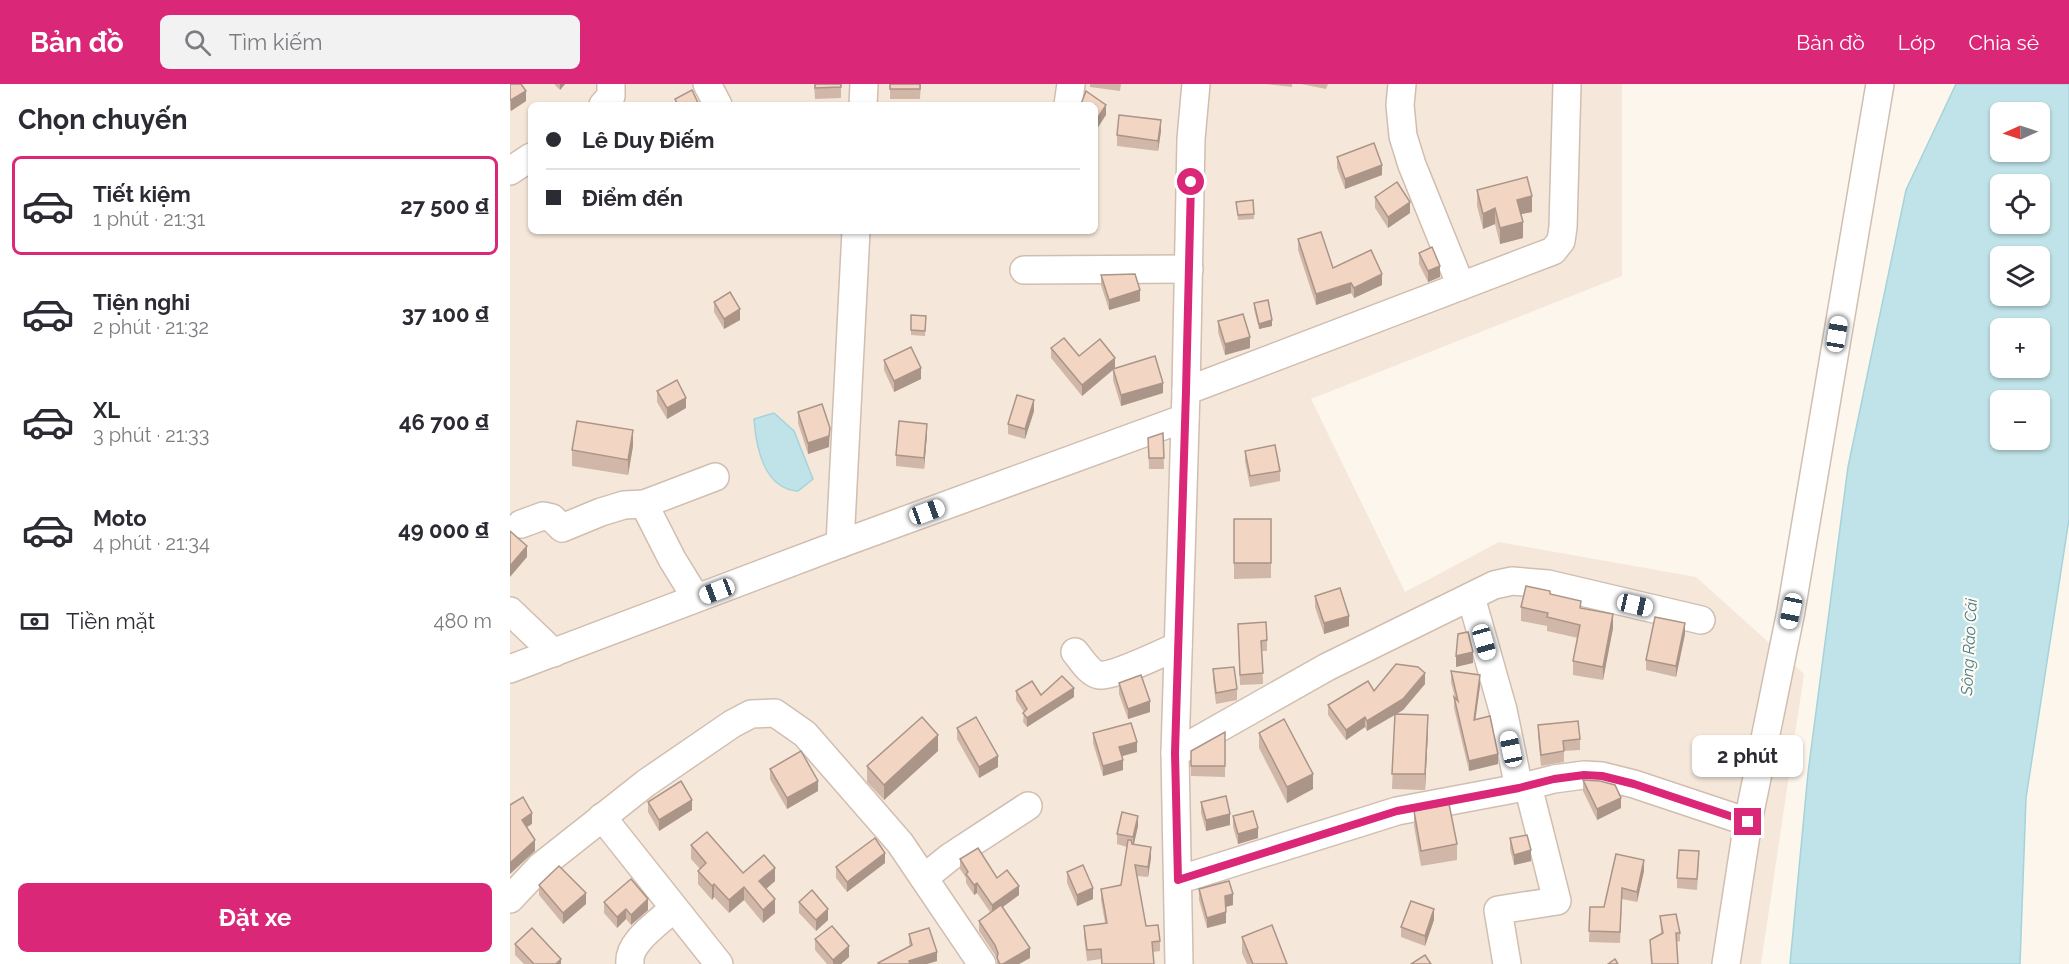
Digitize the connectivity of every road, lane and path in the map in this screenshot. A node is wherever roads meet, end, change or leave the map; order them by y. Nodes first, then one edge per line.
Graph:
1 (611, 84) edge
2 (707, 84) edge
3 (864, 84) edge
4 (1071, 84) edge
5 (1196, 84) edge
6 (1402, 84) edge
7 (1567, 84) edge
8 (1880, 84) edge
9 (606, 102) edge
10 (716, 102) edge
11 (863, 102) edge
12 (1068, 102) edge
13 (528, 159) edge
14 (510, 171) edge
15 (856, 234) edge
16 (1189, 269) junction
17 (1023, 270) dead end
18 (1461, 286) junction
19 (1186, 391) junction
20 (1185, 418) junction
21 (715, 477) dead end
22 (644, 504) junction
23 (521, 524) dead end
24 (840, 544) junction
25 (1471, 597) junction
26 (696, 598) junction
27 (510, 611) edge
28 (1701, 621) dead end
29 (1178, 646) junction
30 (1075, 652) dead end
31 (554, 653) junction
32 (510, 669) edge
33 (1175, 753) junction
34 (1524, 787) junction
35 (1028, 806) dead end
36 (602, 817) junction
37 (1748, 822) junction
38 (924, 878) junction
39 (1178, 880) junction
40 (510, 899) edge
41 (674, 908) junction
42 (630, 964) edge
43 (719, 964) edge
44 (982, 964) edge
45 (1179, 964) edge
46 (1507, 964) edge
47 (1726, 964) edge

1 - 9 street
2 - 10 street
3 - 11 street
4 - 12 street
5 - 16 street
6 - 18 street
7 - 18 street
8 - 37 street
13 - 14 street
15 - 24 street
16 - 17 street
16 - 19 street
18 - 19 street
19 - 20 street
20 - 24 street
20 - 29 street
21 - 22 street
22 - 23 street
22 - 26 street
24 - 26 street
25 - 28 street
25 - 33 street
25 - 34 street
26 - 31 street
27 - 31 street
29 - 30 street
29 - 33 street
31 - 32 street
33 - 39 street
34 - 37 street
34 - 39 street
34 - 46 street
35 - 38 street
36 - 38 street
36 - 40 street
36 - 41 street
37 - 47 street
38 - 44 street
39 - 45 street
41 - 42 street
41 - 43 street

